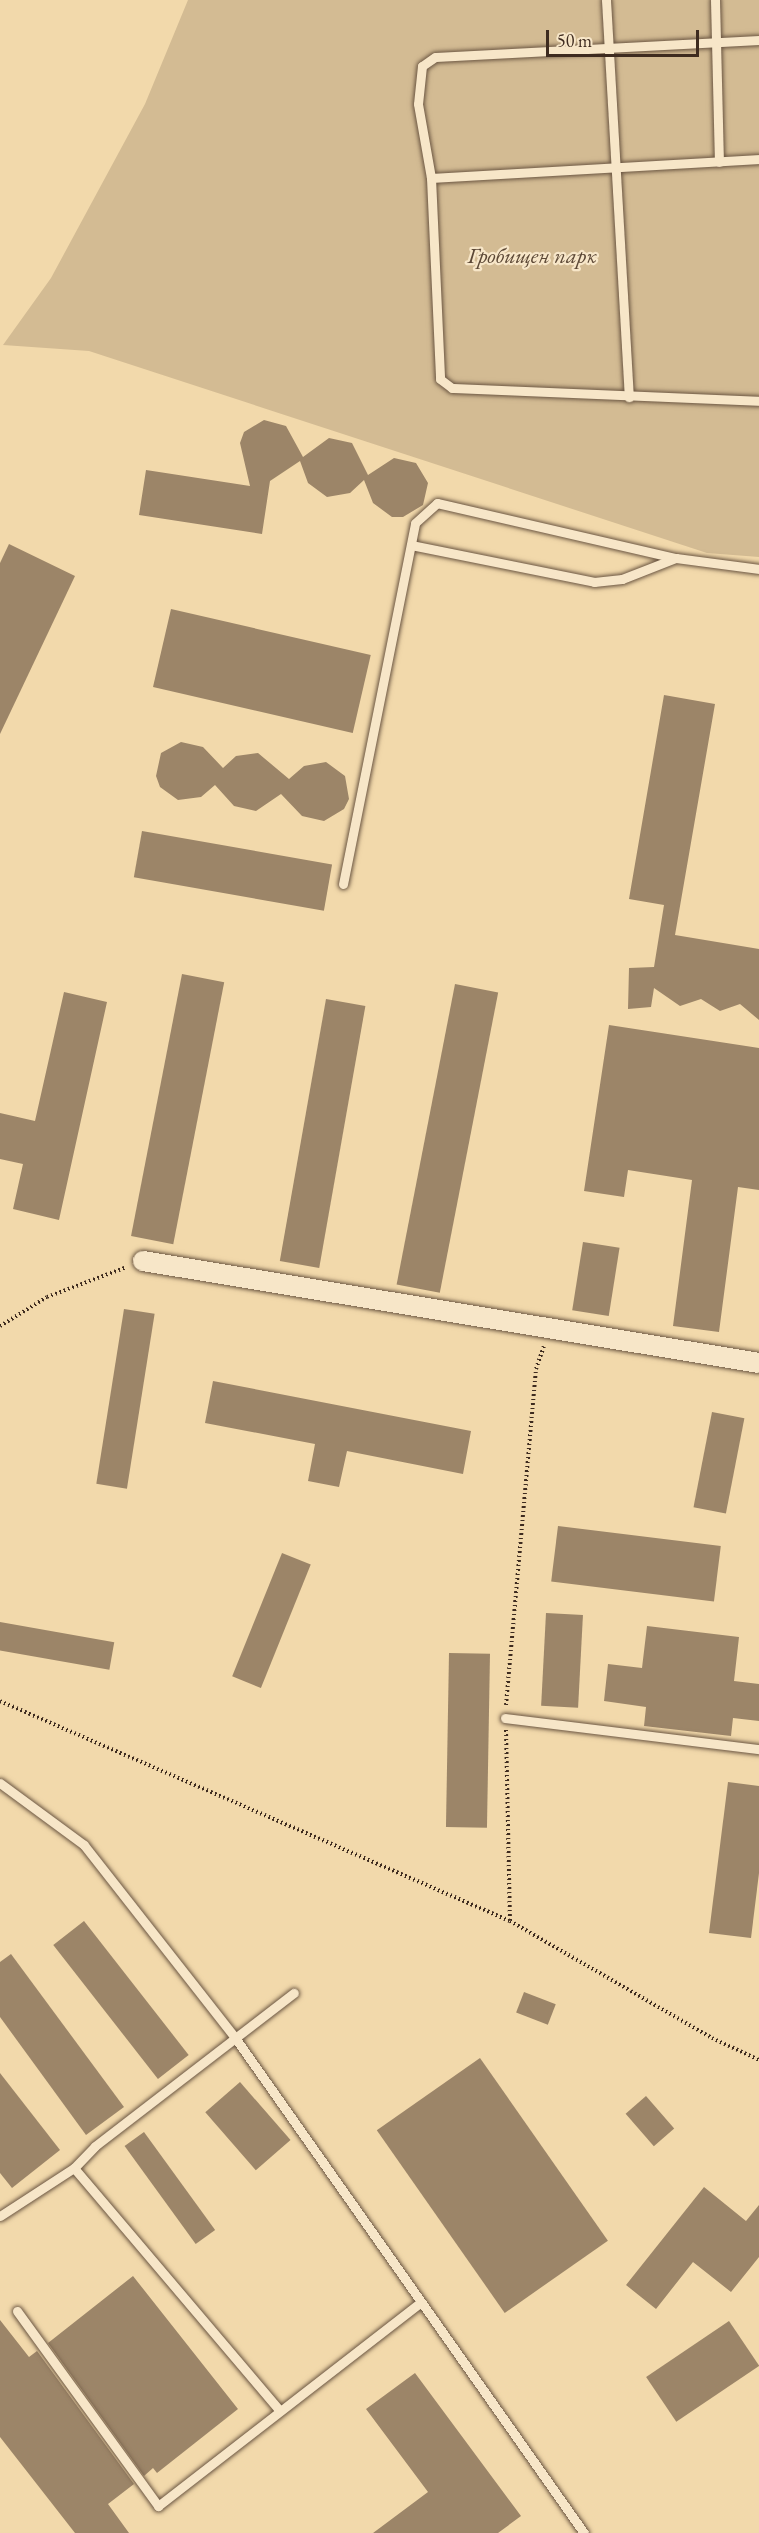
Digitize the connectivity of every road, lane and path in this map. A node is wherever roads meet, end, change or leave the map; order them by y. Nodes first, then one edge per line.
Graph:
1 (606, 0) edge
2 (715, 0) edge
3 (759, 40) edge
4 (715, 42) junction
5 (608, 51) junction
6 (759, 159) edge
7 (719, 162) junction
8 (616, 168) junction
9 (431, 178) junction
10 (629, 397) junction
11 (759, 401) edge
12 (411, 545) junction
13 (676, 558) junction
14 (759, 568) edge
15 (344, 884) dead end
16 (142, 1261) joint
17 (0, 1326) edge
18 (550, 1332) junction
19 (759, 1363) edge
20 (0, 1701) edge
21 (505, 1718) junction
22 (759, 1749) edge
23 (0, 1783) edge
24 (510, 1921) junction
25 (294, 1993) dead end
26 (236, 2039) junction
27 (759, 2060) edge
28 (74, 2168) junction
29 (0, 2217) edge
30 (418, 2304) junction
31 (17, 2311) dead end
32 (279, 2410) junction
33 (584, 2533) edge

1 - 5 lane
2 - 4 lane
3 - 4 lane
4 - 5 lane
4 - 7 lane
5 - 8 lane
5 - 9 lane
6 - 7 lane
7 - 8 lane
8 - 9 lane
8 - 10 lane
9 - 10 lane
10 - 11 lane
12 - 13 lane
12 - 13 lane
12 - 15 lane
13 - 14 lane
16 - 17 path
16 - 18 street
18 - 19 street
18 - 21 path
20 - 24 path
21 - 22 lane
21 - 24 path
23 - 26 lane
24 - 27 path
25 - 26 lane
26 - 28 lane
26 - 30 lane
28 - 29 lane
28 - 32 lane
30 - 32 lane
30 - 33 lane
31 - 32 lane

